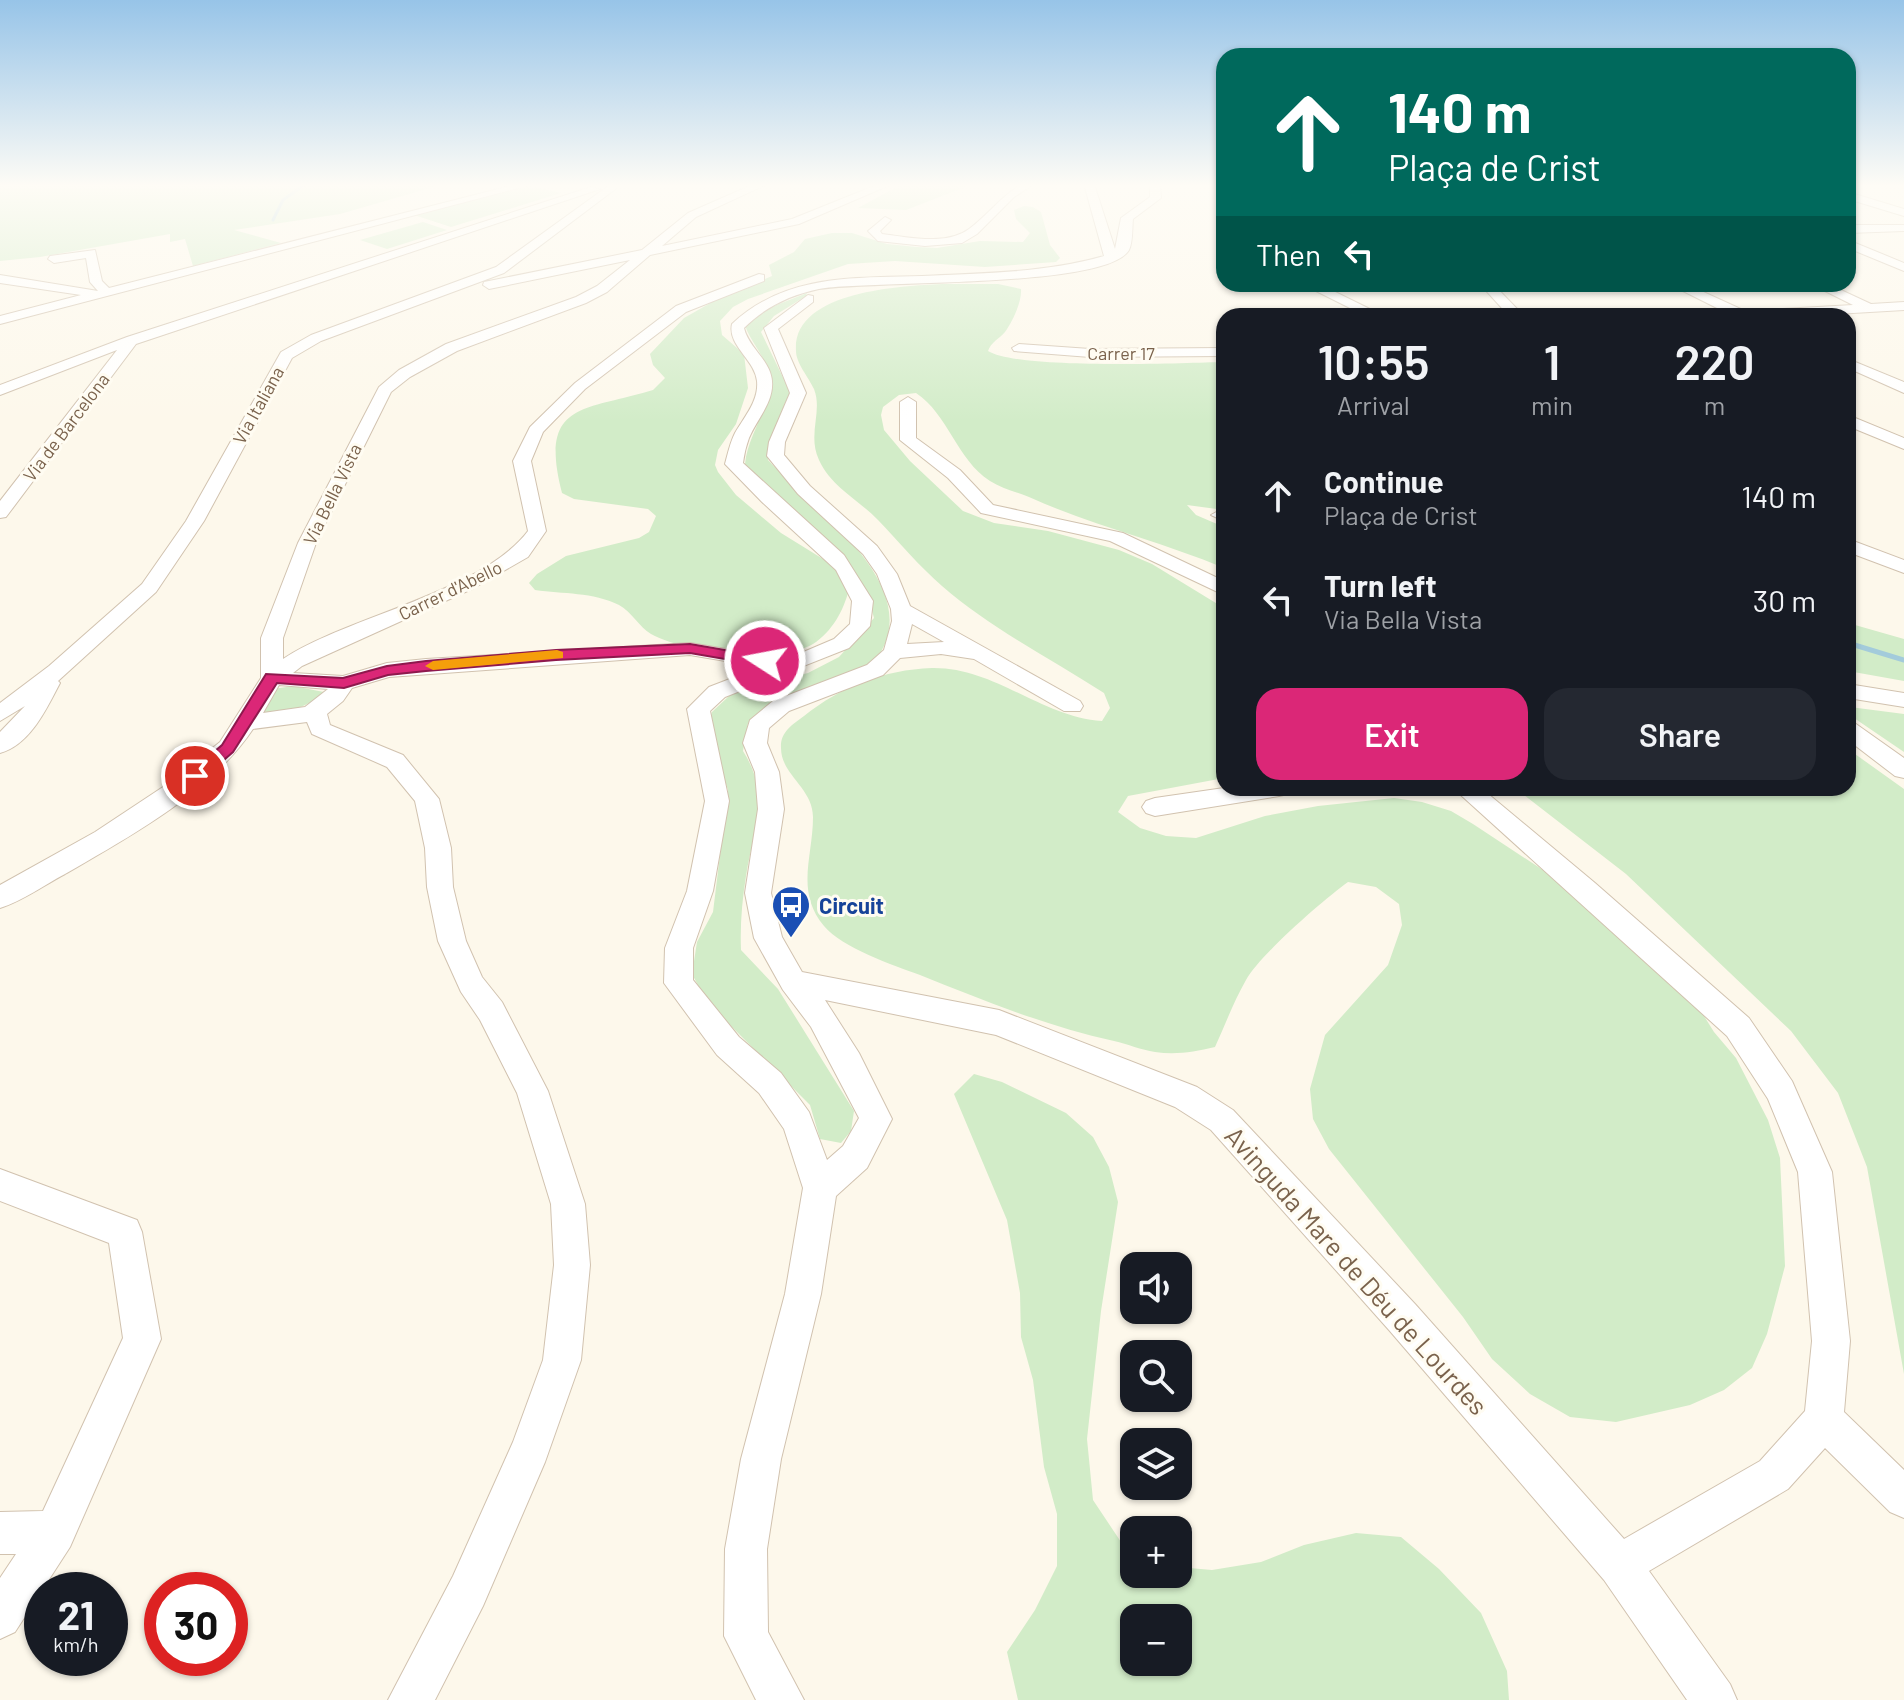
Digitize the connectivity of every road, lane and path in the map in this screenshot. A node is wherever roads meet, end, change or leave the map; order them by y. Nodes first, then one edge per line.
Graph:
1 (93, 263) edge
2 (216, 263) edge
3 (355, 263) edge
4 (366, 263) edge
5 (511, 263) edge
6 (594, 263) edge
7 (632, 263) edge
8 (1099, 263) edge
9 (361, 265) junction
10 (759, 278) dead end
11 (0, 279) edge
12 (910, 280) junction
13 (449, 290) junction
14 (1325, 292) edge
15 (1494, 292) edge
16 (1692, 292) edge
17 (1835, 292) edge
18 (103, 293) junction
19 (1904, 306) edge
20 (1360, 308) edge
21 (1509, 308) edge
22 (1728, 308) edge
23 (1871, 308) junction
24 (1856, 309) edge
25 (0, 320) edge
26 (1904, 323) edge
27 (132, 340) junction
28 (1019, 348) dead end
29 (1216, 352) edge
30 (1856, 367) edge
31 (1904, 388) edge
32 (0, 390) edge
33 (908, 402) dead end
34 (1856, 423) edge
35 (1904, 444) edge
36 (0, 513) edge
37 (1856, 548) edge
38 (1856, 558) edge
39 (1904, 568) edge
40 (1216, 585) edge
41 (901, 609) junction
42 (671, 651) junction
43 (894, 652) junction
44 (987, 657) junction
45 (790, 666) junction
46 (57, 671) junction
47 (272, 678) junction
48 (344, 683) junction
49 (1856, 692) edge
50 (704, 699) junction
51 (1904, 700) edge
52 (1072, 706) dead end
53 (0, 714) edge
54 (316, 714) junction
55 (245, 722) junction
56 (1856, 735) edge
57 (0, 745) edge
58 (1904, 770) edge
59 (1227, 796) edge
60 (1474, 796) edge
61 (1155, 807) dead end
62 (0, 898) edge
63 (793, 982) junction
64 (0, 1185) edge
65 (820, 1188) junction
66 (1824, 1420) junction
67 (1904, 1498) edge
68 (55, 1532) junction
69 (0, 1533) edge
70 (1619, 1565) junction
71 (0, 1617) edge
72 (411, 1700) edge
73 (781, 1700) edge
74 (1714, 1700) edge

1 - 18 street
2 - 18 street
3 - 9 street
4 - 9 street
5 - 13 street, Via Italiana
6 - 13 street
7 - 47 street, Via Bella Vista
8 - 12 street
9 - 27 street
10 - 47 street, Carrer d'Abello
11 - 18 street
12 - 41 street
12 - 45 street
13 - 46 street, Via Italiana
14 - 20 street
15 - 21 street
16 - 22 street
17 - 23 street
18 - 25 street
19 - 23 street
23 - 24 street
23 - 26 street
27 - 32 street
27 - 36 street, Via de Barcelona
28 - 29 street, Carrer 17
30 - 31 street
33 - 40 street
34 - 35 street
37 - 39 street
38 - 39 street
41 - 43 street
41 - 44 street
42 - 45 street
42 - 48 street
42 - 50 street
43 - 44 street
43 - 63 street
44 - 52 street
45 - 50 street
46 - 53 street
46 - 57 street
47 - 48 street
47 - 55 street
48 - 54 street
49 - 51 street
50 - 65 street
54 - 55 street
54 - 72 street
55 - 62 street
56 - 58 street
59 - 61 street
60 - 66 street
63 - 65 street
63 - 70 street, Avinguda Mare de Déu de Lourdes
64 - 68 street
65 - 73 street
66 - 67 street
66 - 70 street
68 - 69 street
68 - 71 street
70 - 74 street, Avinguda Mare de Déu de Lourdes

